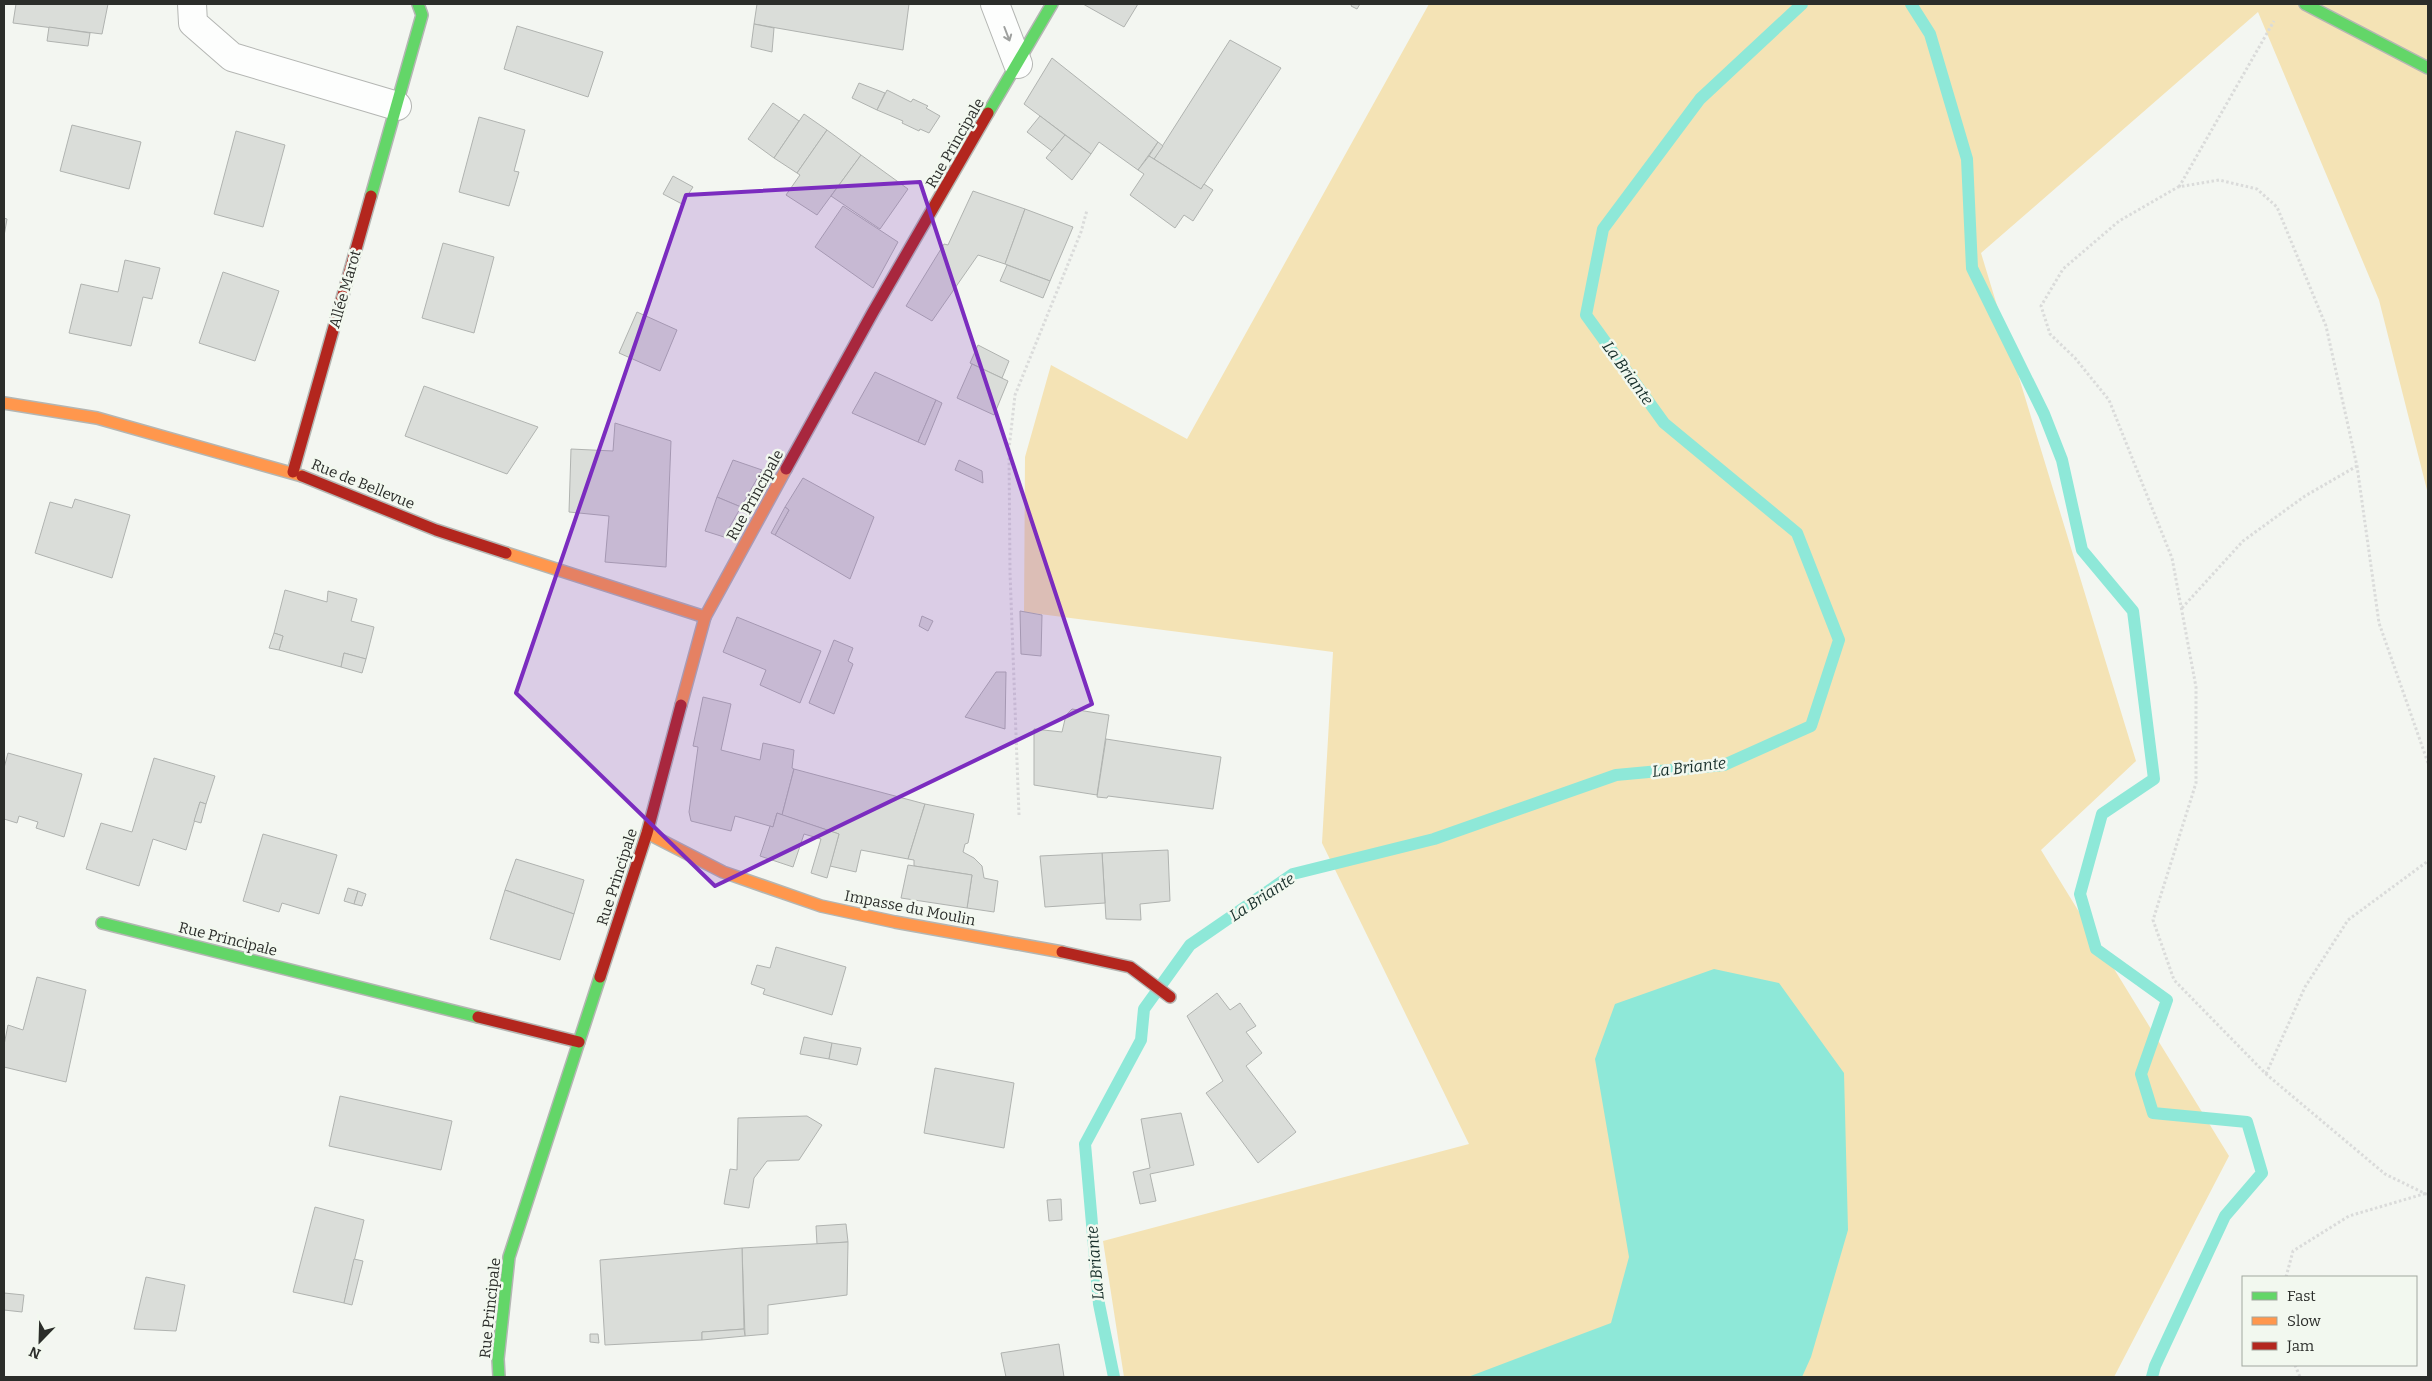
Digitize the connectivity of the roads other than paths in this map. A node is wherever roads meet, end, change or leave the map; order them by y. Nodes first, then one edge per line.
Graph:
1 (192, 4) edge
2 (418, 4) edge
3 (995, 4) edge
4 (1052, 4) edge
5 (2305, 4) edge
6 (1018, 64) junction
7 (2428, 68) edge
8 (396, 106) junction
9 (4, 403) edge
10 (293, 472) junction
11 (705, 617) junction
12 (647, 833) junction
13 (102, 923) dead end
14 (1170, 997) dead end
15 (579, 1042) junction
16 (499, 1377) edge

1 - 8 street
2 - 8 street, Allée Marot
3 -> 6 street
4 - 6 street, Rue Principale
5 - 7 street
6 - 11 street, Rue Principale
8 - 10 street, Allée Marot
9 - 10 street, Rue de Bellevue
10 - 11 street, Rue de Bellevue
11 - 12 street, Rue Principale
12 - 14 street, Impasse du Moulin
12 - 15 street, Rue Principale
13 - 15 street, Rue Principale
15 - 16 street, Rue Principale

